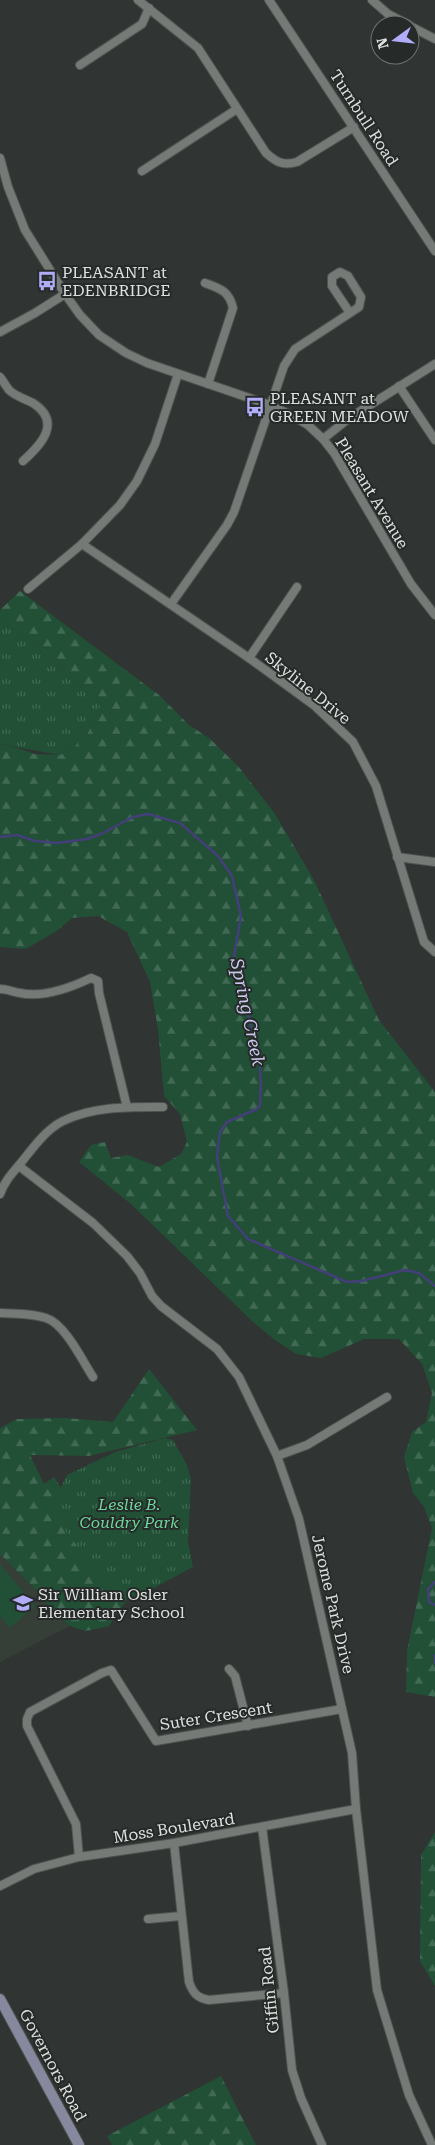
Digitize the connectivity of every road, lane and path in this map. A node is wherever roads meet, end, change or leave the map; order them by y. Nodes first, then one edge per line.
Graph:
1 (138, 0) edge
2 (269, 0) edge
3 (372, 0) edge
4 (149, 8) junction
5 (390, 15) edge
6 (420, 31) edge
7 (435, 39) edge
8 (80, 65) dead end
9 (236, 109) junction
10 (354, 127) junction
11 (0, 158) edge
12 (142, 171) dead end
13 (4, 188) edge
14 (435, 251) edge
15 (205, 283) dead end
16 (65, 294) junction
17 (350, 313) junction
18 (0, 332) edge
19 (435, 364) edge
20 (178, 374) junction
21 (0, 377) edge
22 (208, 384) junction
23 (400, 386) junction
24 (270, 404) junction
25 (323, 439) junction
26 (435, 440) edge
27 (23, 461) dead end
28 (82, 544) junction
29 (297, 587) dead end
30 (28, 589) dead end
31 (171, 604) junction
32 (435, 614) edge
33 (249, 658) junction
34 (396, 857) junction
35 (435, 862) edge
36 (435, 952) edge
37 (0, 989) edge
38 (127, 1107) junction
39 (162, 1107) dead end
40 (19, 1166) junction
41 (0, 1194) edge
42 (0, 1313) edge
43 (93, 1377) dead end
44 (387, 1397) dead end
45 (277, 1456) junction
46 (229, 1669) dead end
47 (342, 1709) junction
48 (248, 1726) junction
49 (356, 1809) junction
50 (262, 1827) junction
51 (174, 1842) junction
52 (80, 1857) junction
53 (0, 1886) edge
54 (181, 1916) junction
55 (148, 1919) dead end
56 (284, 1992) junction
57 (0, 1999) edge
58 (79, 2145) edge
59 (322, 2145) edge
60 (432, 2145) edge

1 - 4 street
2 - 10 street, Turnbull Road
3 - 5 street
4 - 8 street
4 - 9 street
6 - 7 street
9 - 10 street
9 - 12 street
10 - 14 street, Turnbull Road
11 - 13 street, Pleasant Avenue
13 - 16 street, Pleasant Avenue
15 - 22 street
16 - 18 street
16 - 20 street, Pleasant Avenue
17 - 17 street
17 - 24 street
19 - 23 street
20 - 22 street, Pleasant Avenue
20 - 28 street
21 - 27 street
22 - 24 street, Pleasant Avenue
23 - 25 street
23 - 26 street
24 - 25 street, Pleasant Avenue
24 - 31 street
25 - 32 street, Pleasant Avenue
28 - 30 street
28 - 31 street, Skyline Drive
29 - 33 street
31 - 33 street, Skyline Drive
33 - 34 street, Skyline Drive
34 - 35 street
34 - 36 street, Skyline Drive
37 - 38 street
38 - 39 street
38 - 40 street
40 - 41 street
40 - 45 street, Jerome Park Drive
42 - 43 street
44 - 45 street
45 - 47 street, Jerome Park Drive
46 - 48 street
47 - 48 street, Suter Crescent
47 - 49 street, Jerome Park Drive
48 - 52 street, Suter Crescent
49 - 50 street, Moss Boulevard
49 - 60 street, Jerome Park Drive
50 - 51 street, Moss Boulevard
50 - 56 street, Giffin Road
51 - 52 street, Moss Boulevard
51 - 54 street
52 - 53 street, Moss Boulevard
54 - 55 street
54 - 56 street
56 - 59 street, Giffin Road
57 - 58 main road, Governors Road

